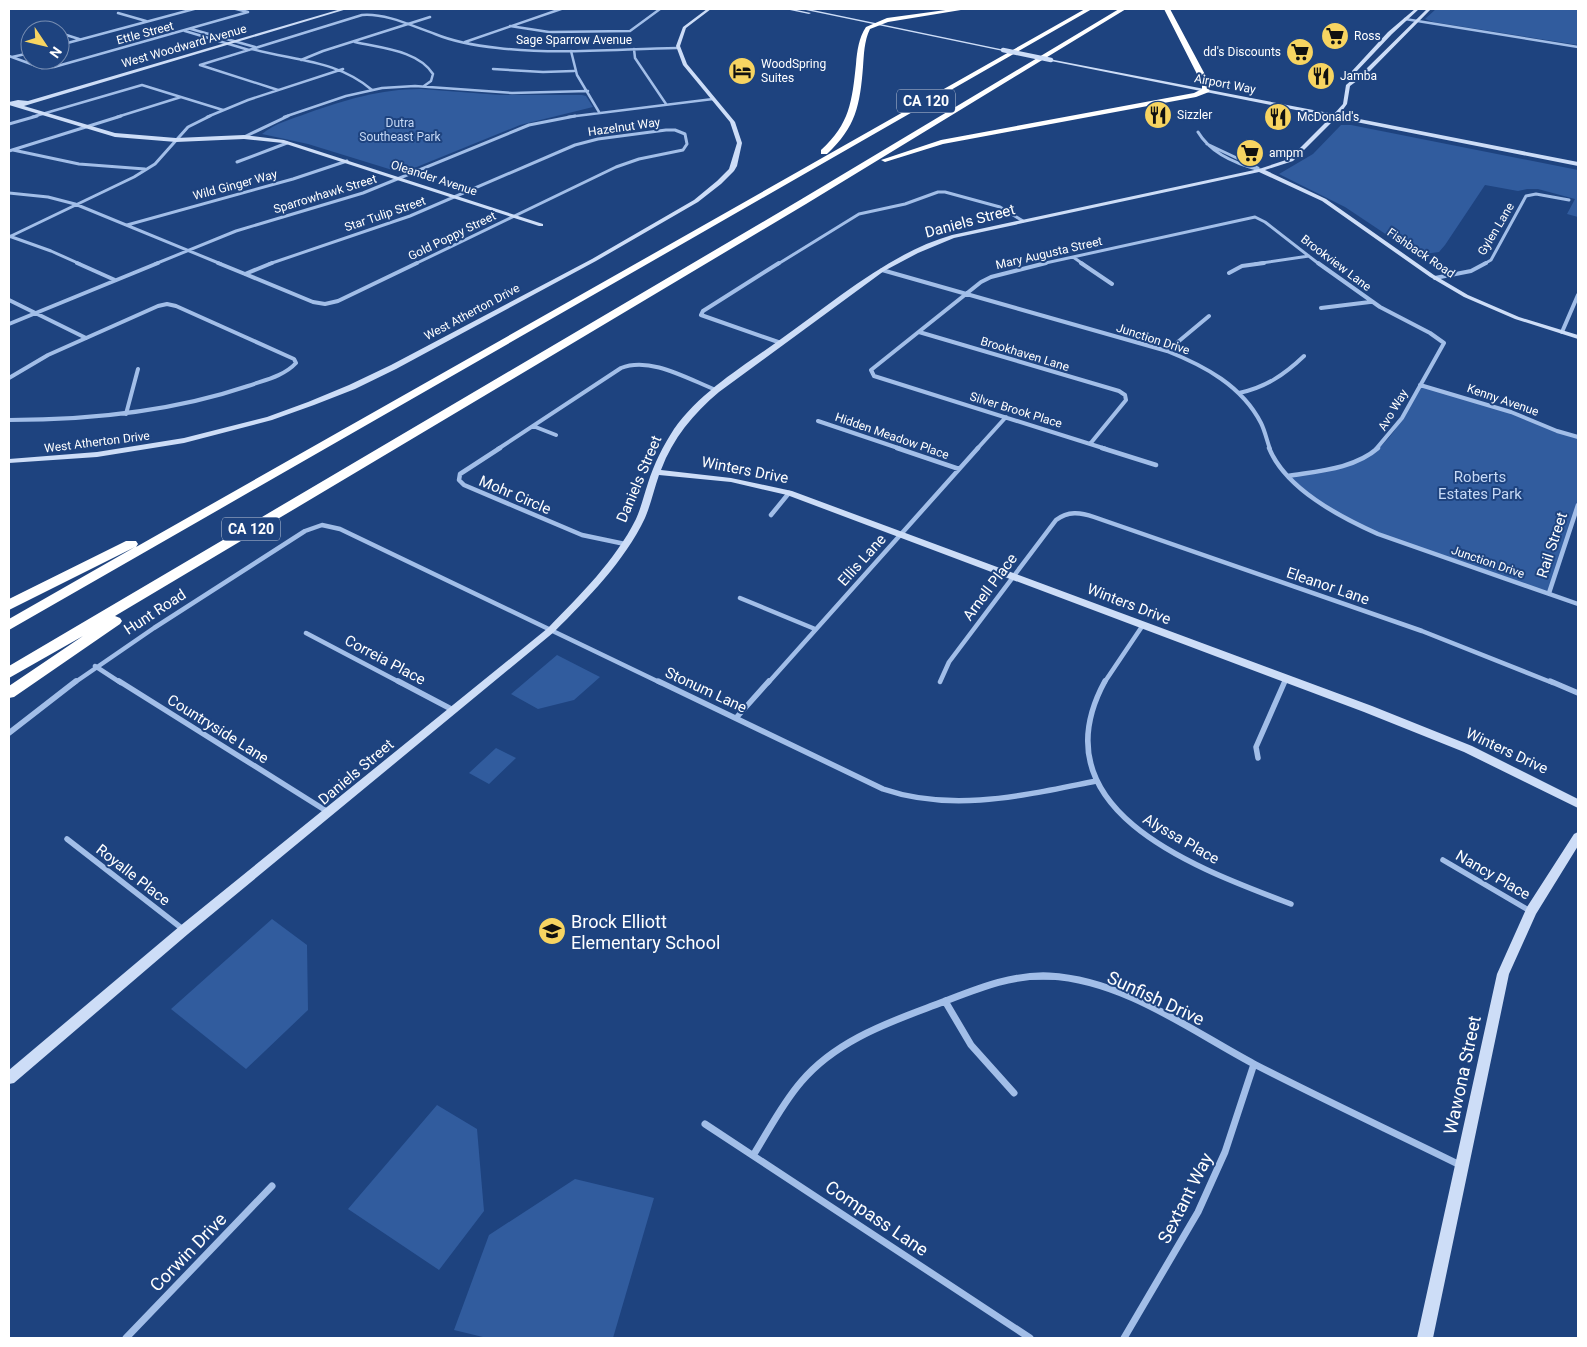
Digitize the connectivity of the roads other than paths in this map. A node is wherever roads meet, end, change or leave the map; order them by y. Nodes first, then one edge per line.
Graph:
1 (194, 9) edge
2 (236, 9) edge
3 (337, 9) edge
4 (345, 9) edge
5 (561, 9) edge
6 (660, 9) edge
7 (709, 9) edge
8 (788, 9) edge
9 (804, 9) edge
10 (964, 9) edge
11 (1090, 9) edge
12 (1123, 9) edge
13 (1167, 9) edge
14 (1417, 9) edge
15 (1429, 9) edge
16 (118, 13) dead end
17 (430, 17) dead end
18 (1405, 19) junction
19 (147, 21) junction
20 (1416, 21) junction
21 (408, 24) junction
22 (872, 24) junction
23 (510, 26) junction
24 (191, 29) junction
25 (185, 31) junction
26 (203, 32) junction
27 (195, 34) junction
28 (70, 36) edge
29 (79, 39) junction
30 (70, 41) edge
31 (233, 41) junction
32 (353, 41) junction
33 (464, 42) junction
34 (224, 43) junction
35 (1578, 47) edge
36 (257, 48) junction
37 (677, 48) junction
38 (634, 49) junction
39 (250, 50) junction
40 (572, 51) junction
41 (10, 57) edge
42 (301, 60) junction
43 (343, 69) junction
44 (493, 69) dead end
45 (574, 71) junction
46 (1355, 79) junction
47 (424, 87) junction
48 (278, 90) junction
49 (372, 90) junction
50 (1206, 90) junction
51 (588, 91) junction
52 (182, 96) junction
53 (713, 99) junction
54 (16, 103) edge
55 (666, 104) junction
56 (223, 110) junction
57 (599, 112) junction
58 (45, 113) junction
59 (1335, 116) junction
60 (9, 124) edge
61 (85, 127) junction
62 (1198, 132) dead end
63 (244, 137) junction
64 (176, 140) junction
65 (287, 143) junction
66 (13, 150) junction
67 (9, 151) edge
68 (556, 152) joint
69 (347, 161) junction
70 (237, 162) dead end
71 (1578, 164) edge
72 (145, 169) junction
73 (1260, 170) junction
74 (603, 173) joint
75 (400, 178) junction
76 (9, 193) edge
77 (763, 195) junction
78 (456, 197) junction
79 (1569, 200) dead end
80 (802, 202) junction
81 (75, 204) junction
82 (514, 216) junction
83 (1023, 221) junction
84 (127, 225) junction
85 (541, 225) dead end
86 (1204, 227) joint
87 (9, 236) edge
88 (188, 250) junction
89 (1309, 256) junction
90 (1073, 257) junction
91 (882, 270) junction
92 (1229, 273) dead end
93 (244, 274) junction
94 (1436, 278) junction
95 (115, 280) junction
96 (1112, 284) dead end
97 (965, 294) junction
98 (1578, 294) edge
99 (9, 300) edge
100 (1371, 302) junction
101 (1321, 308) dead end
102 (1571, 309) junction
103 (1578, 311) edge
104 (36, 313) junction
105 (1209, 316) dead end
106 (9, 324) edge
107 (919, 332) junction
108 (1562, 332) junction
109 (1578, 337) edge
110 (86, 338) junction
111 (781, 343) junction
112 (1440, 350) joint
113 (1167, 351) junction
114 (1304, 356) dead end
115 (138, 369) dead end
116 (871, 374) joint
117 (9, 378) edge
118 (494, 384) junction
119 (1420, 385) junction
120 (716, 390) junction
121 (1239, 393) junction
122 (126, 414) junction
123 (1006, 417) junction
124 (9, 420) edge
125 (818, 421) dead end
126 (533, 426) junction
127 (556, 435) dead end
128 (1578, 437) edge
129 (1090, 444) junction
130 (9, 461) edge
131 (1156, 465) dead end
132 (959, 469) junction
133 (656, 472) junction
134 (1288, 476) junction
135 (789, 493) junction
136 (237, 495) junction
137 (1578, 505) edge
138 (1067, 513) joint
139 (771, 515) dead end
140 (322, 525) joint
141 (902, 534) junction
142 (625, 544) junction
143 (1013, 576) junction
144 (1549, 593) junction
145 (740, 598) dead end
146 (1578, 604) edge
147 (9, 605) edge
148 (9, 625) edge
149 (1142, 625) junction
150 (815, 629) junction
151 (551, 630) junction
152 (306, 632) dead end
153 (95, 666) junction
154 (9, 673) edge
155 (1286, 678) junction
156 (940, 682) dead end
157 (9, 693) edge
158 (1578, 693) edge
159 (453, 710) junction
160 (736, 718) junction
161 (9, 733) edge
162 (1258, 758) dead end
163 (1096, 781) junction
164 (1578, 804) edge
165 (328, 813) junction
166 (1578, 837) edge
167 (67, 839) dead end
168 (1443, 860) dead end
169 (1290, 904) dead end
170 (1531, 911) junction
171 (184, 930) junction
172 (945, 1001) junction
173 (1254, 1064) junction
174 (9, 1078) edge
175 (1014, 1093) dead end
176 (706, 1124) dead end
177 (754, 1154) junction
178 (1462, 1166) junction
179 (272, 1186) dead end
180 (126, 1338) edge
181 (1030, 1338) edge
182 (1124, 1338) edge
183 (1425, 1338) edge

1 - 19 street
2 - 24 street, Ettle Street
3 - 31 street, West Woodward Avenue
4 - 31 street, West Woodward Avenue
5 - 23 street
6 - 23 street
7 - 37 street
8 - 22 street, Airport Way
9 - 22 street, Airport Way
10 - 22 highway
11 - 77 highway, CA 120
12 - 80 highway, CA 120
13 - 50 highway
14 - 18 street, Daniels Street
15 - 20 street, Daniels Street
16 - 19 street
17 - 21 street
18 - 20 street
18 - 46 street, Daniels Street
19 - 29 street
20 - 35 street
20 - 46 street, Daniels Street
21 - 32 street
21 - 33 street, Sage Sparrow Avenue
21 - 36 street, Sage Sparrow Avenue
22 - 50 street, Airport Way, bridge
22 - 77 highway
23 - 33 street
24 - 25 street, Ettle Street
24 - 26 street
25 - 27 street
25 - 41 street, Ettle Street
26 - 27 street
26 - 31 street
27 - 34 street
28 - 29 street
29 - 30 street
31 - 34 street, West Woodward Avenue
31 - 36 street
32 - 42 street
32 - 47 street
33 - 40 street, Sage Sparrow Avenue
34 - 39 street
34 - 54 street, West Woodward Avenue
36 - 39 street, Sage Sparrow Avenue
37 - 38 street, Sage Sparrow Avenue
37 - 53 street, West Atherton Drive
38 - 40 street, Sage Sparrow Avenue
38 - 55 street
39 - 42 street
39 - 48 street, Sage Sparrow Avenue
40 - 45 street
42 - 43 street
43 - 48 street
43 - 49 street
44 - 45 street
45 - 51 street
46 - 59 street, Daniels Street
47 - 49 street
47 - 51 street
48 - 56 street
49 - 63 street
50 - 59 street, Airport Way
50 - 80 highway
51 - 57 street
52 - 56 street
52 - 58 street
52 - 61 street
53 - 55 street, Sparrowhawk Street
53 - 130 street, West Atherton Drive
54 - 58 street
54 - 58 street
55 - 57 street, Sparrowhawk Street
56 - 64 street
57 - 75 street, Sparrowhawk Street
58 - 60 street
58 - 61 street, Oleander Avenue
59 - 71 street, Airport Way
59 - 73 street, Daniels Street
61 - 64 street, Oleander Avenue
61 - 66 street
62 - 73 street, Fishback Road
63 - 64 street, Oleander Avenue
63 - 65 street, Oleander Avenue
64 - 72 street
65 - 69 street, Oleander Avenue
65 - 70 street
66 - 67 street
66 - 72 street
68 - 74 street, Hazelnut Way
68 - 78 street, Star Tulip Street
69 - 75 street, Oleander Avenue
69 - 84 street, Wild Ginger Way
72 - 81 street
73 - 83 street, Daniels Street
73 - 94 street, Fishback Road
74 - 82 street, Gold Poppy Street
75 - 78 street, Oleander Avenue
75 - 88 street, Sparrowhawk Street
76 - 81 street, Gold Poppy Street
77 - 136 highway, CA 120
78 - 82 street, Oleander Avenue
78 - 93 street, Star Tulip Street
79 - 94 street, Gylen Lane
80 - 118 highway, CA 120
81 - 84 street, Gold Poppy Street
81 - 87 street
82 - 85 street, Oleander Avenue
82 - 93 street, Gold Poppy Street
83 - 91 street, Daniels Street
83 - 111 street
84 - 88 street, Gold Poppy Street
86 - 89 street, Brookview Lane
86 - 90 street, Mary Augusta Street
87 - 95 street
88 - 93 street, Gold Poppy Street
88 - 95 street, Sparrowhawk Street
89 - 92 street
89 - 100 street, Brookview Lane
90 - 96 street
90 - 97 street, Mary Augusta Street
91 - 97 street, Junction Drive
91 - 111 street, Daniels Street
94 - 108 street, Fishback Road
95 - 104 street, Sparrowhawk Street
97 - 107 street, Mary Augusta Street
97 - 113 street, Junction Drive
98 - 102 street
99 - 104 street
100 - 101 street
100 - 112 street, Brookview Lane
102 - 103 street
102 - 108 street
104 - 106 street, Sparrowhawk Street
104 - 110 street
105 - 113 street
107 - 116 street, Mary Augusta Street
107 - 129 street, Brookhaven Lane
108 - 109 street, Fishback Road
110 - 117 street
110 - 122 street
111 - 120 street, Daniels Street
112 - 119 street, Avo Way
113 - 121 street, Junction Drive
114 - 121 street
115 - 122 street
116 - 123 street, Silver Brook Place
118 - 154 highway, CA 120
118 - 157 highway
119 - 128 street, Kenny Avenue
119 - 134 street, Avo Way
120 - 126 street, Mohr Circle
120 - 133 street, Daniels Street
121 - 134 street, Junction Drive
122 - 124 street
123 - 129 street, Silver Brook Place
123 - 132 street, Ellis Lane
125 - 132 street, Hidden Meadow Place
126 - 127 street
126 - 142 street, Mohr Circle
129 - 131 street, Silver Brook Place
132 - 141 street, Ellis Lane
133 - 135 street, Winters Drive
133 - 142 street, Daniels Street
134 - 144 street, Junction Drive
135 - 139 street
135 - 141 street, Winters Drive
136 - 147 highway
136 - 148 highway, CA 120
137 - 144 street, Rail Street
138 - 143 street, Arnell Place
138 - 158 street, Eleanor Lane
140 - 151 street, Stonum Lane
140 - 153 street, Hunt Road
141 - 143 street, Winters Drive
141 - 150 street, Ellis Lane
142 - 151 street, Daniels Street
143 - 149 street, Winters Drive
143 - 156 street, Arnell Place
144 - 146 street, Junction Drive
145 - 150 street
149 - 155 street, Winters Drive
149 - 163 street, Alyssa Place
150 - 160 street, Ellis Lane
151 - 159 street, Daniels Street
151 - 160 street, Stonum Lane
152 - 159 street, Correia Place
153 - 161 street, Hunt Road
153 - 165 street, Countryside Lane
155 - 162 street
155 - 164 street, Winters Drive
159 - 165 street, Daniels Street
160 - 163 street, Stonum Lane
163 - 169 street, Alyssa Place
165 - 171 street, Daniels Street
166 - 170 street, Wawona Street
167 - 171 street, Royalle Place
168 - 170 street, Nancy Place
170 - 178 street, Wawona Street
171 - 174 street, Daniels Street
172 - 173 street, Sunfish Drive
172 - 175 street
172 - 177 street, Sunfish Drive
173 - 178 street, Sunfish Drive
173 - 182 street, Sextant Way
176 - 177 street, Compass Lane
177 - 181 street, Compass Lane
178 - 183 street, Wawona Street
179 - 180 street, Corwin Drive

